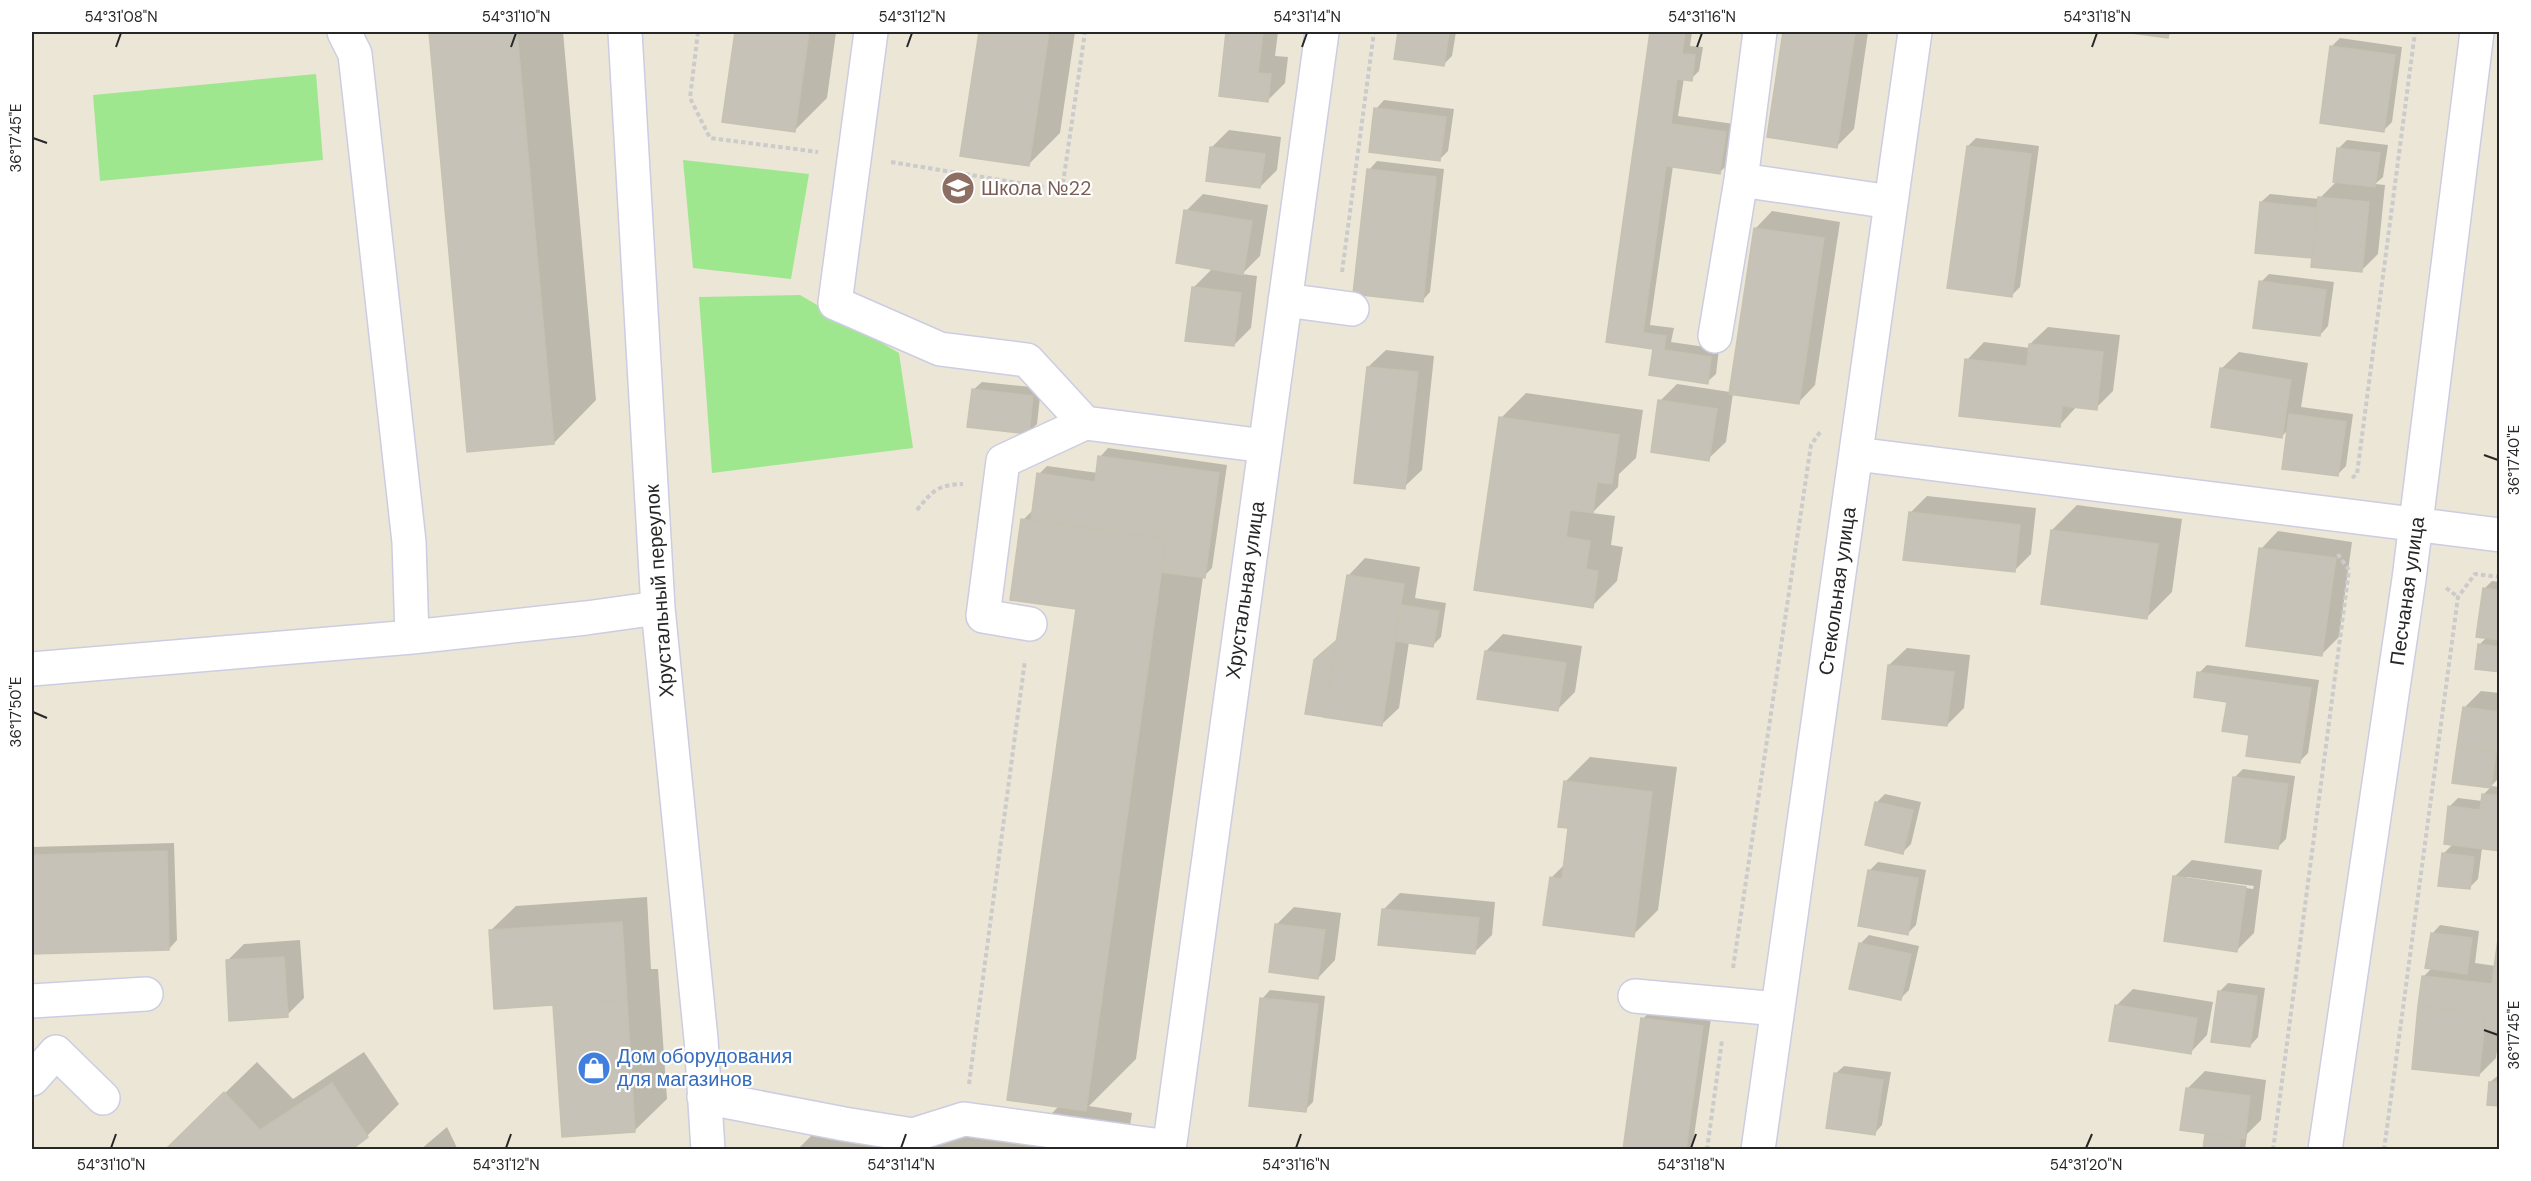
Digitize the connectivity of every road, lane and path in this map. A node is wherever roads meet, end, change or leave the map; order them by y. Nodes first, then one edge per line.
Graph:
1 (344, 32) edge
2 (625, 32) edge
3 (698, 32) edge
4 (871, 32) edge
5 (1085, 32) edge
6 (1322, 32) edge
7 (1374, 32) edge
8 (1760, 32) edge
9 (1915, 32) edge
10 (2415, 32) edge
11 (2477, 32) edge
12 (854, 156) junction
13 (1741, 180) junction
14 (1892, 202) junction
15 (1285, 300) junction
16 (1345, 308) joint
17 (1715, 336) dead end
18 (1085, 423) junction
19 (1824, 426) dead end
20 (1265, 446) junction
21 (1856, 454) junction
22 (1002, 476) junction
23 (2348, 481) dead end
24 (917, 510) dead end
25 (2416, 524) junction
26 (2499, 535) edge
27 (2335, 550) dead end
28 (2499, 577) edge
29 (658, 608) junction
30 (1029, 624) joint
31 (412, 637) junction
32 (32, 669) edge
33 (146, 994) dead end
34 (1635, 996) dead end
35 (32, 1001) edge
36 (1727, 1005) junction
37 (1778, 1009) junction
38 (32, 1079) edge
39 (704, 1097) junction
40 (103, 1098) dead end
41 (964, 1119) junction
42 (1169, 1148) edge
43 (708, 1149) edge
44 (1707, 1149) edge
45 (1758, 1149) edge
46 (2273, 1149) edge
47 (2325, 1149) edge
48 (2384, 1149) edge

1 - 31 street
2 - 29 street, Хрустальный переулок
3 - 12 path
4 - 12 street
5 - 12 path
6 - 15 street, Хрустальная улица
7 - 16 path
8 - 13 street
9 - 14 street, Стекольная улица
10 - 23 path
11 - 25 street, Песчаная улица
12 - 18 street
13 - 14 street
13 - 17 street
14 - 21 street, Стекольная улица
15 - 16 street
15 - 20 street, Хрустальная улица
18 - 20 street
18 - 22 street
19 - 36 path
20 - 42 street, Хрустальная улица
21 - 25 street
21 - 37 street, Стекольная улица
22 - 24 path
22 - 30 street
25 - 26 street
25 - 47 street, Песчаная улица
27 - 46 path
28 - 48 path
29 - 31 street
29 - 39 street, Хрустальный переулок
30 - 41 path
31 - 32 street
33 - 35 street
34 - 36 street
36 - 37 street
36 - 44 path
37 - 45 street, Стекольная улица
38 - 40 street
39 - 41 street
39 - 43 street, Хрустальный переулок
41 - 42 street

